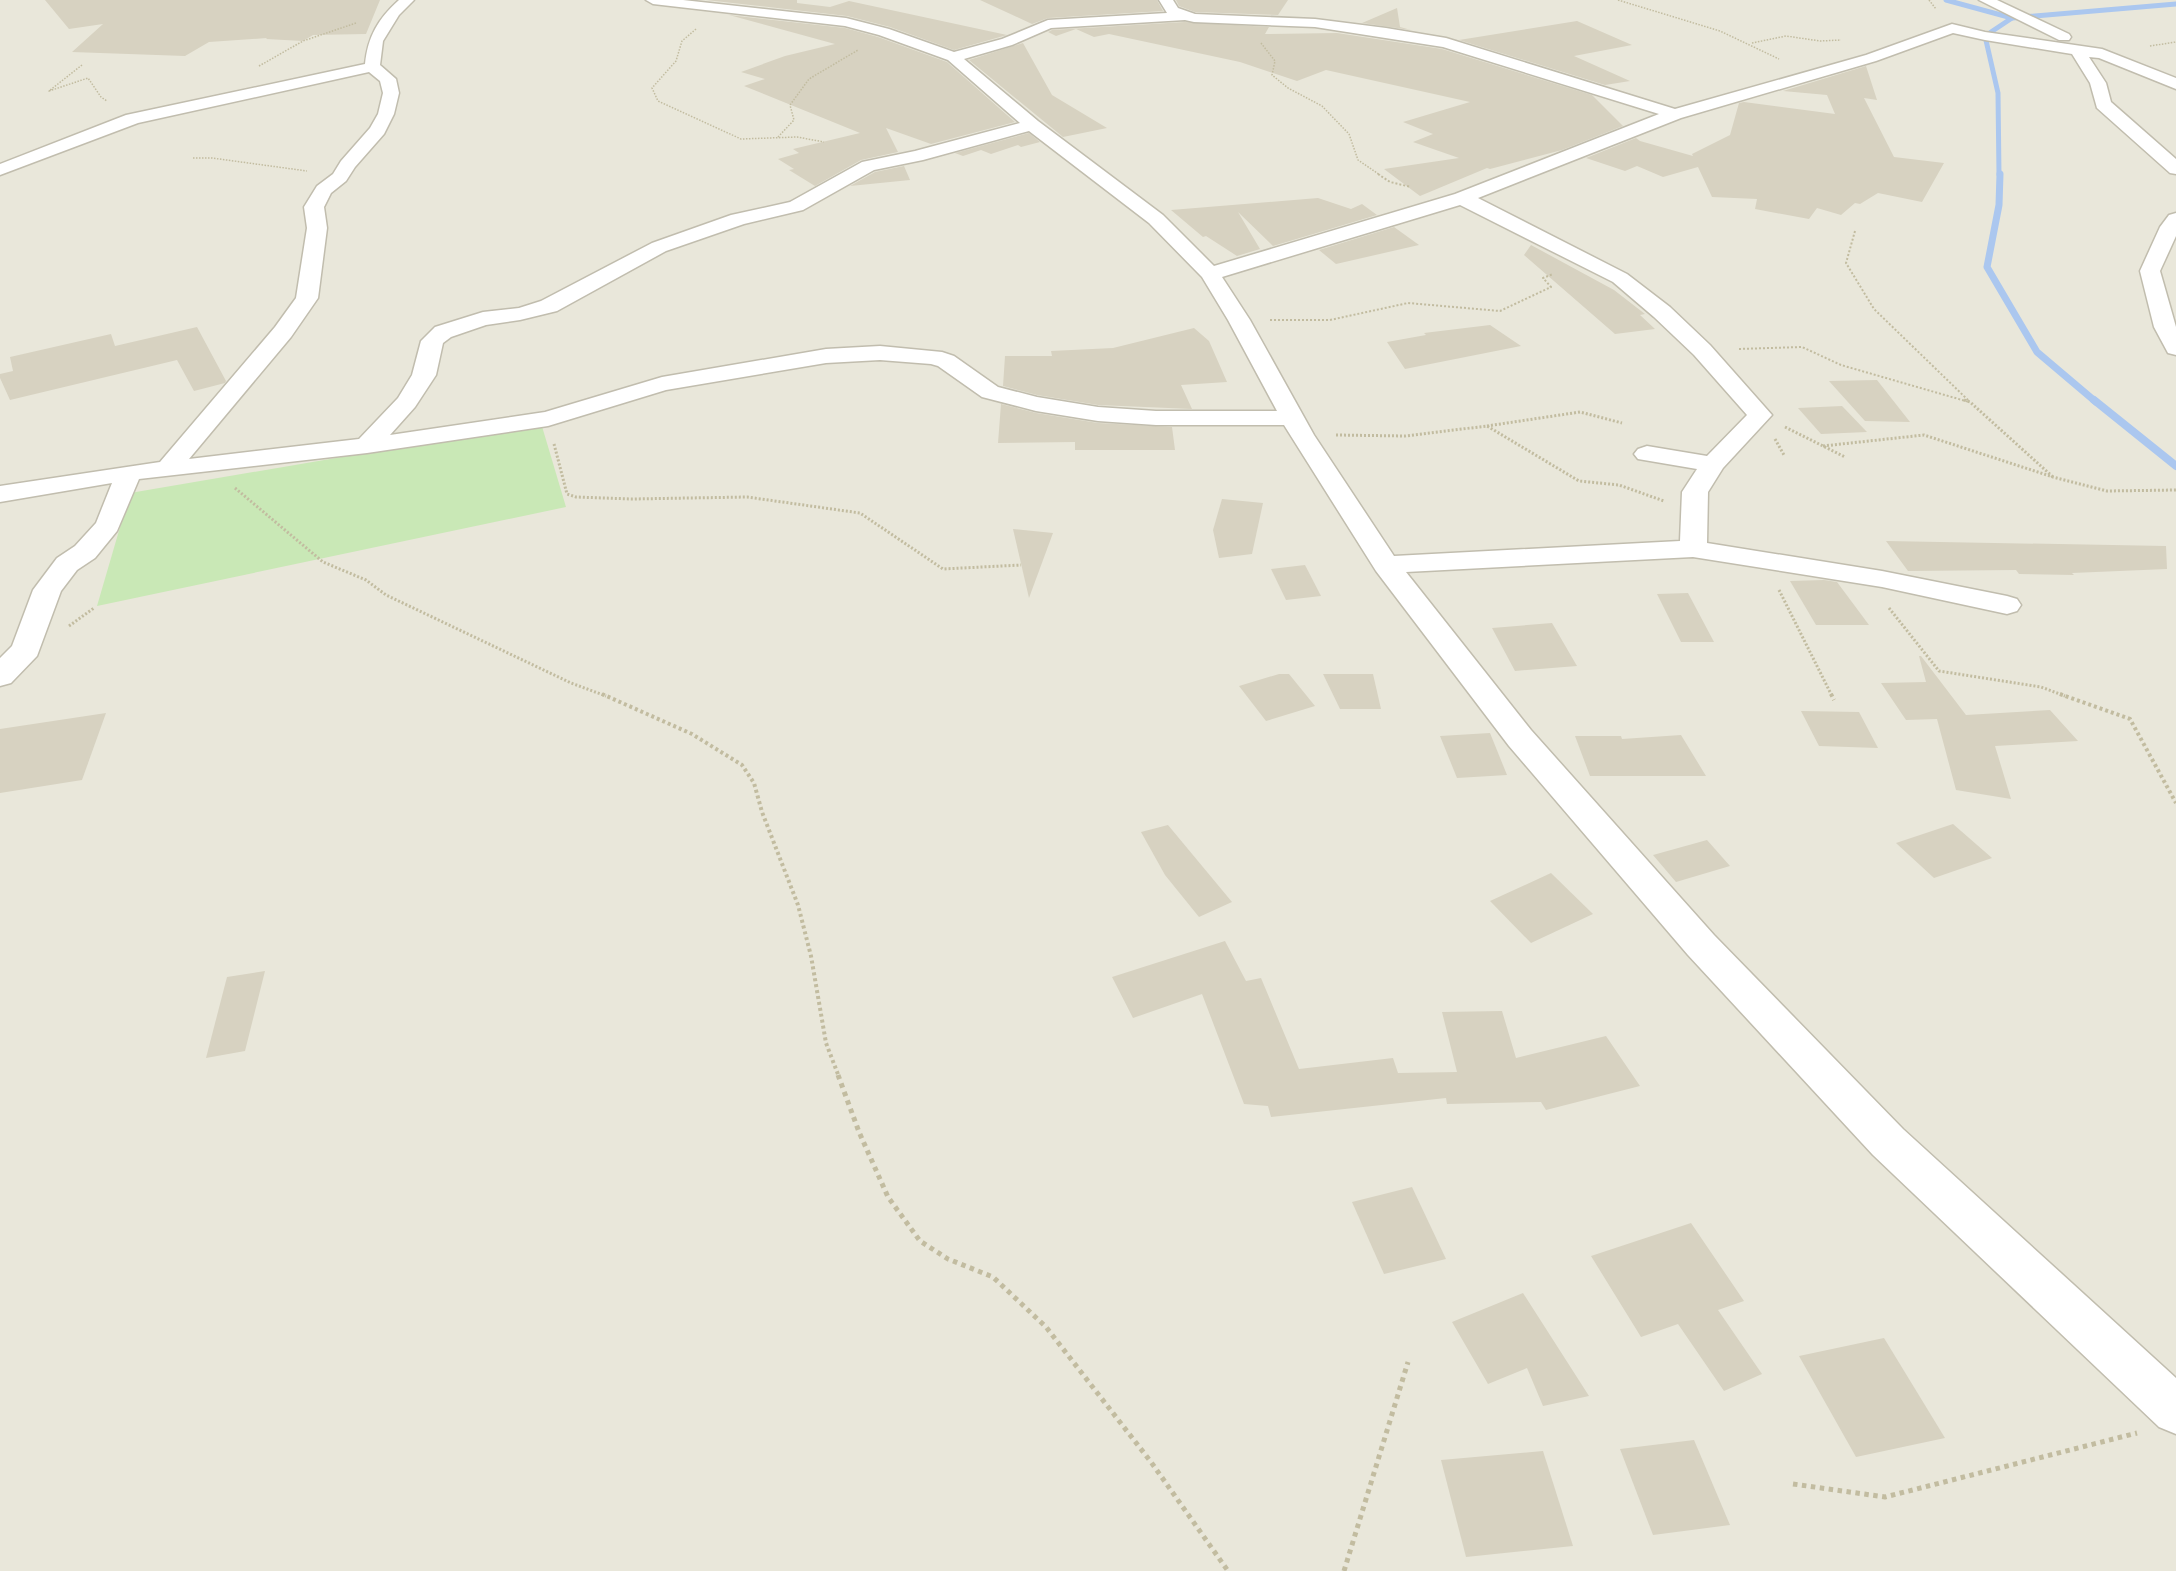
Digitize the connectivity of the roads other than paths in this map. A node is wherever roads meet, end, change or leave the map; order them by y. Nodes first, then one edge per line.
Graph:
1 (653, 0) edge
2 (1166, 0) edge
3 (1978, 5) edge
4 (400, 6) edge
5 (1183, 16) junction
6 (1952, 28) junction
7 (2078, 51) junction
8 (2102, 54) junction
9 (953, 57) junction
10 (372, 67) junction
11 (2176, 84) edge
12 (1675, 114) junction
13 (1032, 124) junction
14 (2176, 169) edge
15 (0, 170) edge
16 (1462, 198) junction
17 (2176, 219) edge
18 (1210, 274) junction
19 (2176, 348) edge
20 (1297, 426) junction
21 (367, 446) junction
22 (1647, 454) dead end
23 (1713, 464) junction
24 (168, 468) junction
25 (129, 473) junction
26 (0, 494) edge
27 (1693, 549) junction
28 (1386, 565) junction
29 (2007, 605) dead end
30 (0, 676) edge
31 (2176, 1410) edge

1 - 9 street
2 - 5 street
3 - 6 street
3 - 8 street
4 - 10 street
5 - 9 street
5 - 12 street
6 - 7 street
6 - 12 street
7 - 8 street
7 - 14 street
8 - 11 street
9 - 13 street
10 - 15 street
10 - 24 street
12 - 16 street
13 - 18 street
13 - 21 street
16 - 18 street
16 - 23 street
17 - 19 street
18 - 20 street
20 - 21 street
20 - 28 street
21 - 24 street
22 - 23 street
23 - 27 street
24 - 25 street
25 - 26 street
25 - 30 street
27 - 28 street
27 - 29 street
28 - 31 street

